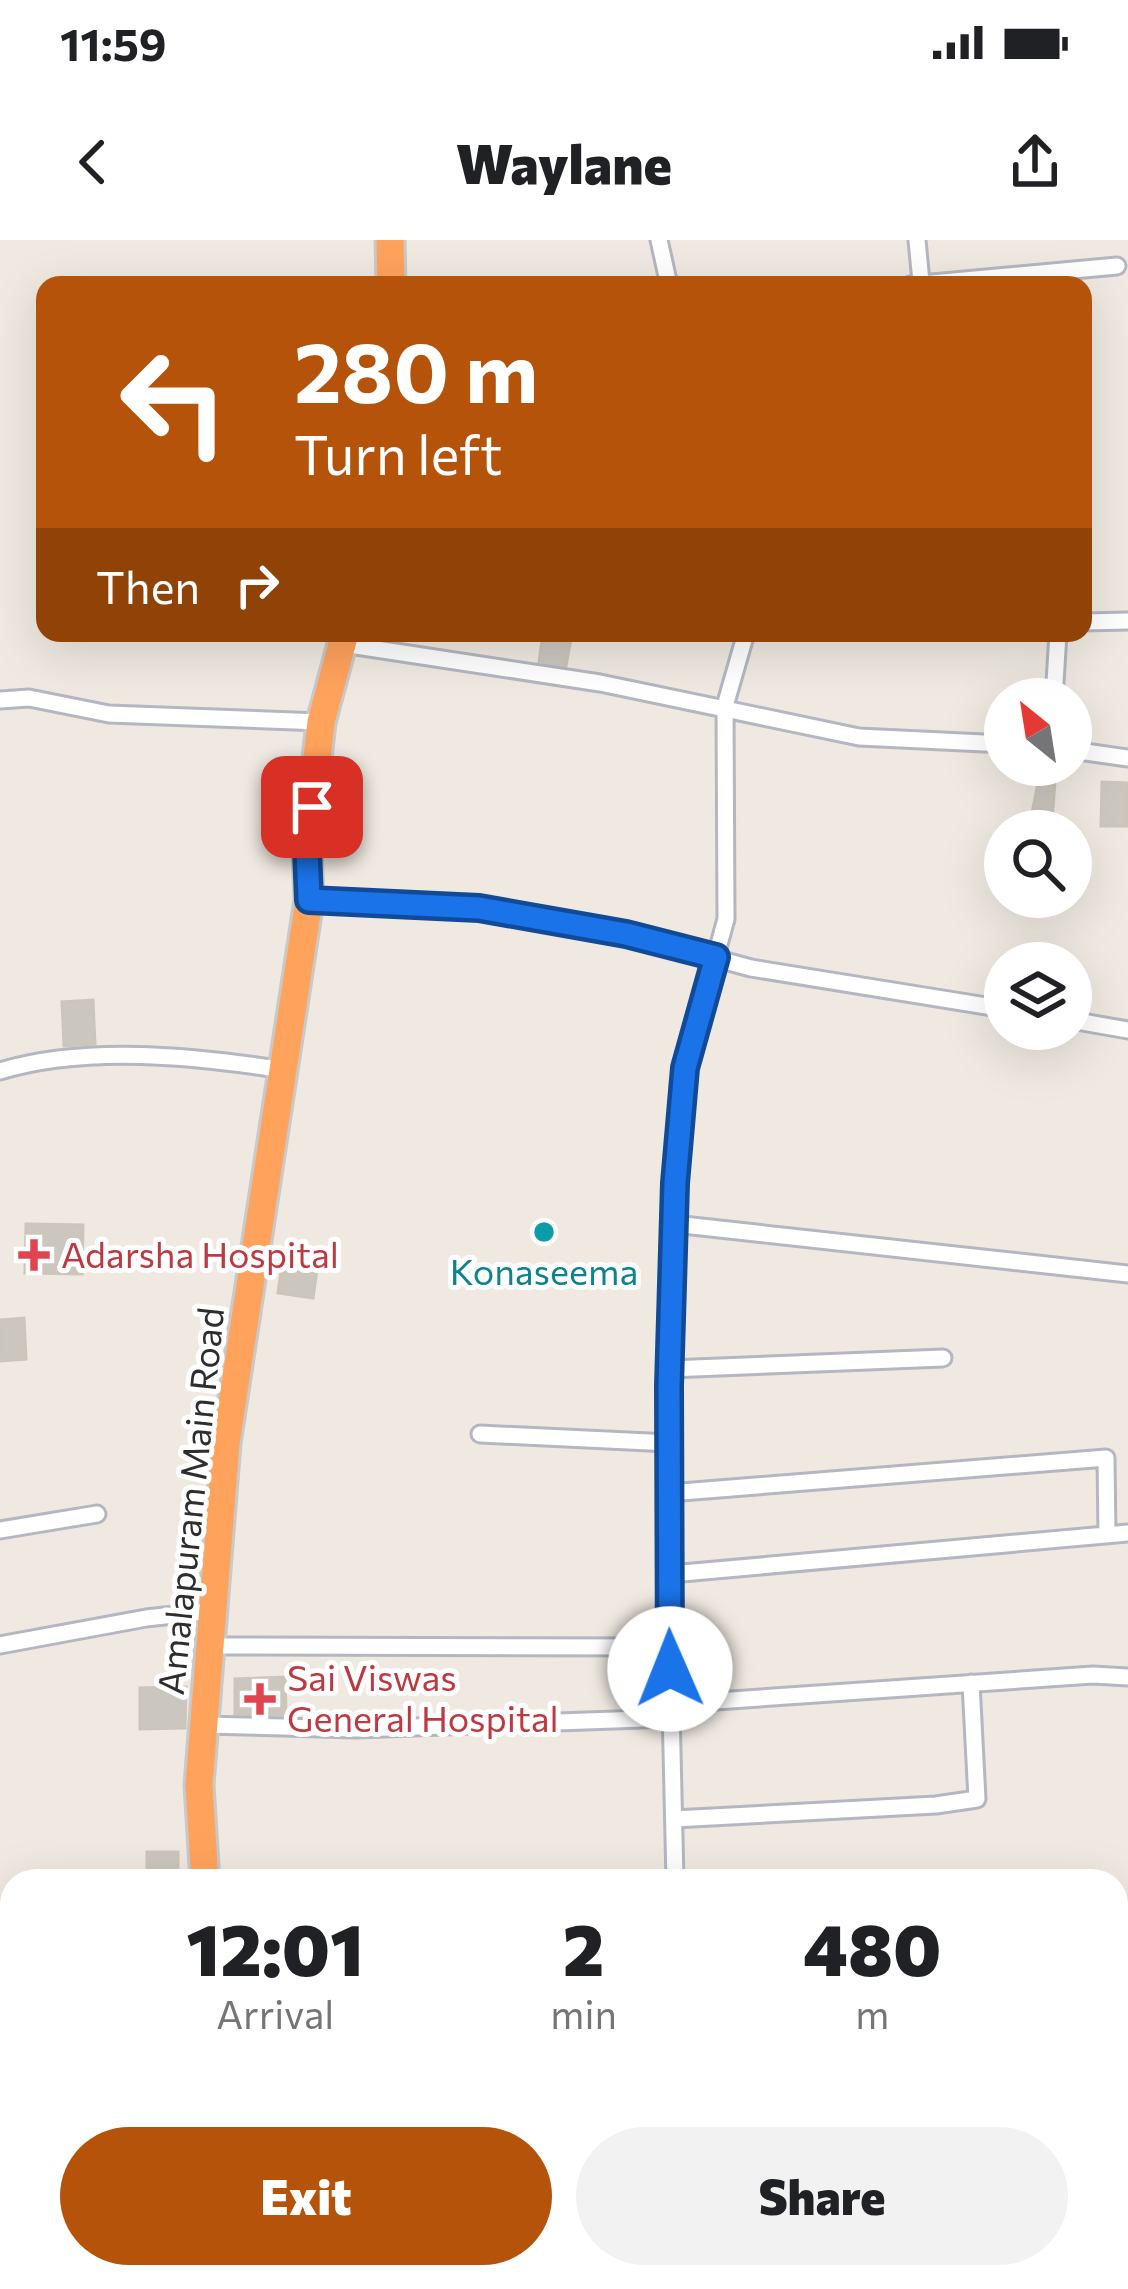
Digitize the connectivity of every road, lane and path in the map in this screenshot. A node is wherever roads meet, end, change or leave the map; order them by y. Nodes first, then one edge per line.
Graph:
1 (390, 240) edge
2 (659, 240) edge
3 (917, 240) edge
4 (1117, 266) dead end
5 (391, 276) edge
6 (667, 276) edge
7 (916, 276) edge
8 (1005, 276) edge
9 (1128, 621) edge
10 (1092, 622) edge
11 (343, 642) edge
12 (366, 642) edge
13 (743, 642) edge
14 (1057, 642) edge
15 (1055, 678) edge
16 (0, 700) edge
17 (725, 706) junction
18 (321, 722) junction
19 (984, 743) edge
20 (1092, 753) edge
21 (1128, 758) edge
22 (309, 900) junction
23 (716, 957) junction
24 (984, 1006) edge
25 (1092, 1024) edge
26 (1128, 1030) edge
27 (283, 1070) junction
28 (0, 1071) edge
29 (674, 1224) junction
30 (1128, 1274) edge
31 (943, 1358) dead end
32 (669, 1370) junction
33 (480, 1434) dead end
34 (670, 1444) junction
35 (669, 1492) junction
36 (97, 1514) dead end
37 (0, 1530) edge
38 (1128, 1533) edge
39 (1107, 1535) junction
40 (670, 1574) junction
41 (211, 1611) junction
42 (0, 1646) edge
43 (210, 1646) junction
44 (669, 1647) junction
45 (1128, 1677) edge
46 (971, 1683) junction
47 (671, 1711) junction
48 (204, 1725) junction
49 (674, 1819) junction
50 (204, 1869) edge
51 (675, 1869) edge

1 - 5 highway
2 - 6 street
3 - 7 street
4 - 8 street
9 - 10 street
11 - 18 highway, Amalapuram Main Road
12 - 17 street
13 - 17 street
14 - 15 street
16 - 18 street
17 - 19 street
17 - 23 street
18 - 22 highway, Amalapuram Main Road
20 - 21 street
22 - 23 street
22 - 27 highway, Amalapuram Main Road
23 - 24 street
23 - 29 street
25 - 26 street
27 - 28 street
27 - 41 highway, Amalapuram Main Road
29 - 30 street
29 - 32 street
31 - 32 street
32 - 34 street
33 - 34 street
34 - 35 street
35 - 39 street
35 - 40 street
36 - 37 street
38 - 39 street
39 - 40 street
40 - 44 street
41 - 42 street
41 - 43 highway, Amalapuram Main Road
43 - 44 street
43 - 48 highway, Amalapuram Main Road
44 - 47 street
45 - 46 street
46 - 47 street
46 - 49 street
47 - 48 street
47 - 49 street
48 - 50 highway, Amalapuram Main Road
49 - 51 street

